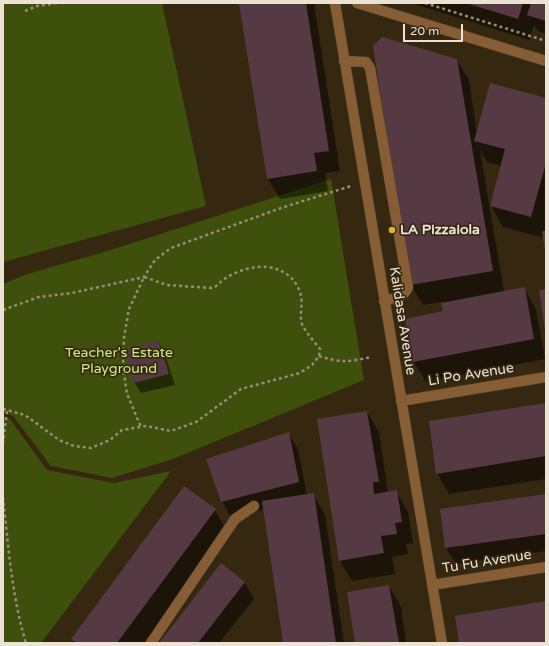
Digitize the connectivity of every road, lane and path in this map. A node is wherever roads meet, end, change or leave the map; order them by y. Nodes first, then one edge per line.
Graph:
1 (57, 3) edge
2 (335, 3) edge
3 (357, 3) edge
4 (425, 3) edge
5 (24, 12) dead end
6 (546, 41) edge
7 (344, 61) junction
8 (546, 61) edge
9 (365, 182) junction
10 (144, 277) junction
11 (384, 300) junction
12 (3, 310) edge
13 (319, 356) junction
14 (371, 357) dead end
15 (546, 377) edge
16 (401, 401) junction
17 (3, 409) edge
18 (7, 411) junction
19 (141, 427) junction
20 (3, 444) edge
21 (3, 497) edge
22 (254, 506) dead end
23 (546, 567) edge
24 (432, 585) junction
25 (26, 643) edge
26 (151, 643) edge
27 (442, 643) edge

1 - 5 path
2 - 7 street, Kalidasa Avenue
3 - 8 street
4 - 6 path
7 - 9 street, Kalidasa Avenue
7 - 11 street
9 - 10 path
9 - 11 street, Kalidasa Avenue
10 - 12 path
10 - 13 path
10 - 19 path
11 - 16 street, Kalidasa Avenue
13 - 14 path
13 - 19 path
15 - 16 street, Li Po Avenue
16 - 24 street, Kalidasa Avenue
17 - 18 path
18 - 19 path
18 - 20 path
21 - 25 path
22 - 26 street
23 - 24 street, Tu Fu Avenue
24 - 27 street, Kalidasa Avenue

